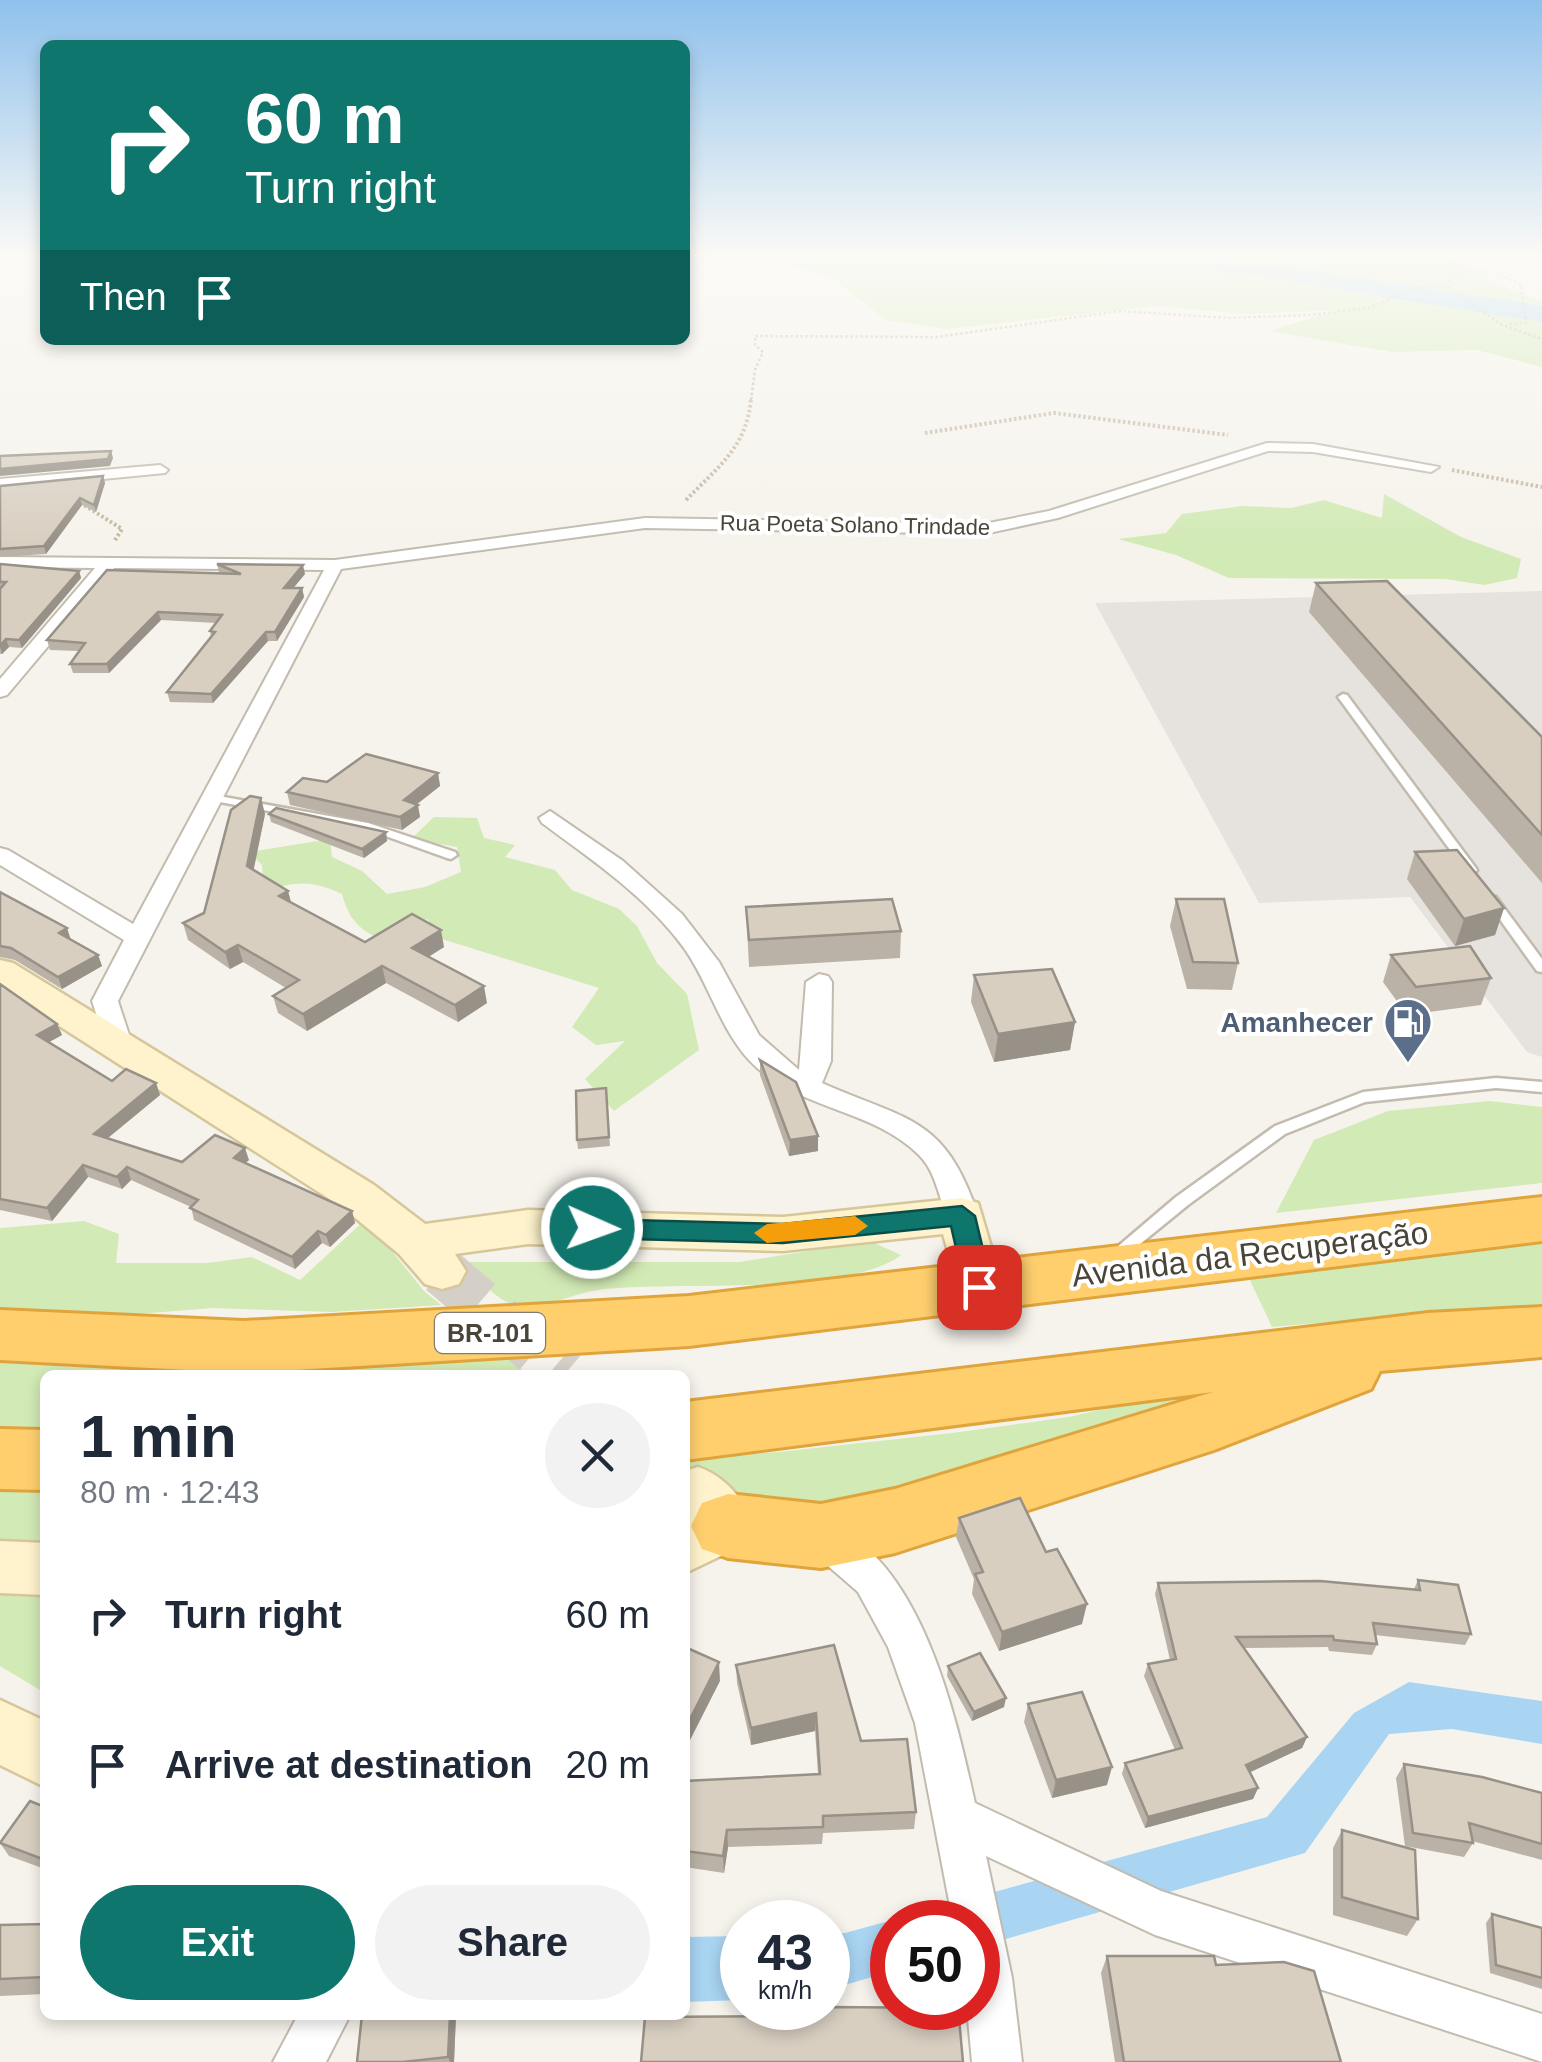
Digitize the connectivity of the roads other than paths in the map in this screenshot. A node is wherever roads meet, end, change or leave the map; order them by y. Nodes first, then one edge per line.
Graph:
1 (1431, 466) road end
2 (160, 470) dead end
3 (0, 484) edge
4 (0, 562) edge
5 (105, 563) junction
6 (335, 564) junction
7 (0, 691) edge
8 (1343, 697) dead end
9 (213, 798) junction
10 (550, 818) dead end
11 (0, 855) edge
12 (451, 855) dead end
13 (1476, 877) edge
14 (1487, 892) edge
15 (136, 936) junction
16 (1542, 968) edge
17 (0, 971) edge
18 (820, 982) dead end
19 (119, 1047) junction
20 (1542, 1087) edge
21 (806, 1088) junction
22 (962, 1216) junction
23 (1542, 1219) edge
24 (1095, 1273) junction
25 (979, 1287) junction
26 (1542, 1332) edge
27 (0, 1335) edge
28 (1428, 1339) junction
29 (0, 1459) edge
30 (40, 1460) edge
31 (699, 1499) edge
32 (821, 1536) junction
33 (0, 1567) edge
34 (40, 1569) edge
35 (0, 1730) edge
36 (40, 1753) edge
37 (954, 1817) junction
38 (322, 2020) edge
39 (1542, 2039) edge
40 (298, 2062) edge
41 (997, 2062) edge

1 - 6 street, Rua Poeta Solano Trindade
2 - 3 street
4 - 5 street, Rua Poeta Solano Trindade
5 - 6 street, Rua Poeta Solano Trindade
5 - 7 street
6 - 9 street
8 - 13 lane
9 - 12 lane
9 - 15 street
10 - 21 street
11 - 15 street
14 - 16 lane
15 - 19 street
17 - 19 main road
18 - 21 street
19 - 22 main road
20 - 24 lane
21 - 22 street
22 - 25 main road
23 - 24 highway, Avenida da Recuperação / BR-101
24 - 25 highway, Avenida da Recuperação / BR-101
25 - 27 highway, Avenida da Recuperação / BR-101
26 - 28 highway
28 - 31 highway
28 - 32 highway
29 - 30 highway
31 - 32 highway
32 - 37 street
33 - 34 main road
35 - 36 main road
37 - 39 street
37 - 41 street
38 - 40 street

